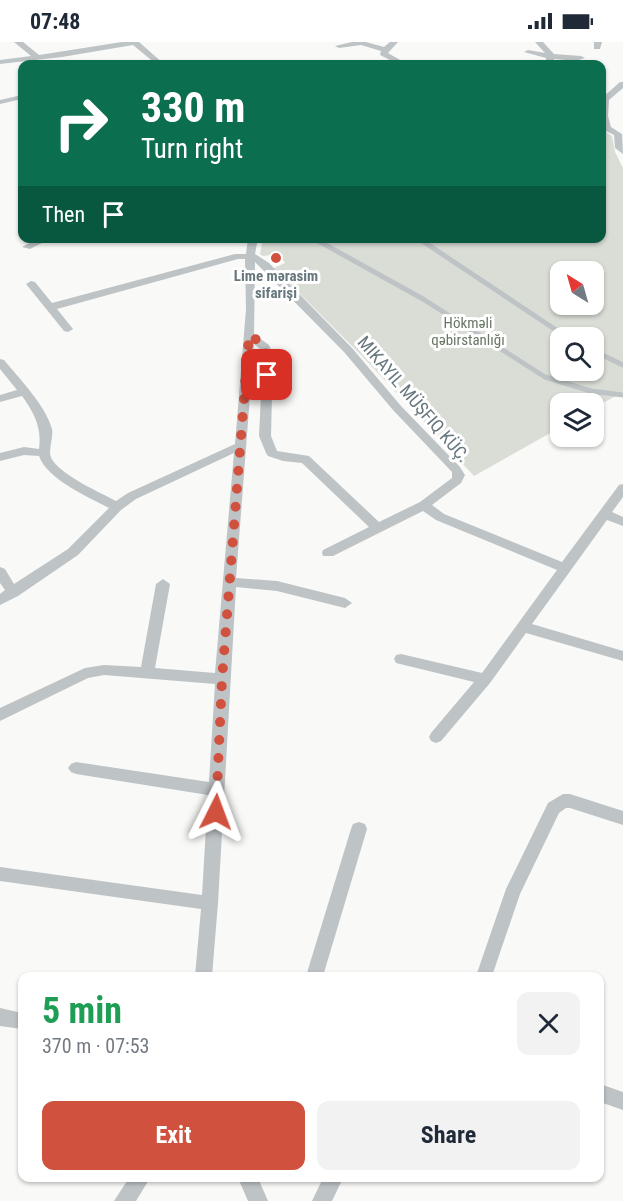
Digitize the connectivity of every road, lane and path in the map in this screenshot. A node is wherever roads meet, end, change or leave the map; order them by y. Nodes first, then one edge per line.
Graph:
1 (18, 42) edge
2 (135, 42) edge
3 (394, 42) edge
4 (539, 42) edge
5 (339, 46) dead end
6 (386, 50) junction
7 (528, 52) dead end
8 (550, 54) junction
9 (53, 56) junction
10 (38, 58) junction
11 (581, 58) dead end
12 (18, 60) edge
13 (19, 60) edge
14 (58, 60) edge
15 (155, 60) edge
16 (394, 60) edge
17 (550, 60) edge
18 (0, 62) edge
19 (622, 87) edge
20 (18, 99) edge
21 (606, 99) edge
22 (0, 102) edge
23 (606, 128) edge
24 (621, 136) edge
25 (623, 151) edge
26 (36, 243) edge
27 (252, 243) edge
28 (322, 243) edge
29 (426, 243) edge
30 (27, 247) dead end
31 (250, 256) junction
32 (31, 284) dead end
33 (51, 308) junction
34 (552, 327) edge
35 (68, 329) dead end
36 (249, 335) junction
37 (604, 356) edge
38 (0, 362) edge
39 (623, 365) edge
40 (23, 392) junction
41 (623, 395) edge
42 (0, 399) edge
43 (240, 446) junction
44 (44, 453) junction
45 (0, 457) edge
46 (623, 488) edge
47 (424, 505) junction
48 (117, 507) junction
49 (605, 514) junction
50 (623, 522) edge
51 (379, 529) junction
52 (328, 553) dead end
53 (566, 569) junction
54 (0, 572) edge
55 (229, 582) junction
56 (163, 584) dead end
57 (14, 593) junction
58 (0, 600) edge
59 (345, 603) dead end
60 (523, 627) junction
61 (623, 656) edge
62 (401, 659) dead end
63 (147, 674) junction
64 (222, 679) junction
65 (485, 679) junction
66 (0, 715) edge
67 (436, 737) dead end
68 (76, 768) dead end
69 (217, 790) junction
70 (623, 818) edge
71 (359, 829) dead end
72 (0, 874) edge
73 (210, 903) junction
74 (203, 972) edge
75 (315, 972) edge
76 (485, 972) edge
77 (0, 1017) edge
78 (18, 1020) edge
79 (604, 1094) edge
80 (623, 1101) edge
81 (137, 1182) edge
82 (250, 1182) edge
83 (331, 1182) edge
84 (124, 1201) edge
85 (258, 1201) edge
86 (322, 1201) edge

1 - 10 street
2 - 9 street
2 - 15 street
3 - 6 street
4 - 8 street
5 - 6 street
6 - 16 street
7 - 8 street
8 - 11 street
8 - 17 street
9 - 10 street
9 - 14 street
10 - 13 street
12 - 18 street
19 - 21 street
20 - 22 street
23 - 24 street
24 - 25 street
26 - 30 street
27 - 31 street
28 - 41 lane
29 - 34 lane
31 - 33 street
31 - 36 street
31 - 47 street
32 - 33 street
33 - 35 street
36 - 43 street
36 - 51 street
37 - 39 lane
38 - 40 street
40 - 42 street
40 - 44 street
43 - 48 street
43 - 55 street
44 - 45 street
44 - 48 street
46 - 49 street
47 - 51 street
47 - 53 street
48 - 57 street
49 - 50 street
49 - 53 street
51 - 52 street
53 - 60 street
54 - 57 street
55 - 59 street
55 - 64 street
56 - 63 street
57 - 58 street
60 - 61 street
60 - 65 street
62 - 65 street
63 - 64 street
63 - 66 street
64 - 69 street
65 - 67 street
68 - 69 street
69 - 73 street
70 - 76 street
71 - 75 street
72 - 73 street
73 - 74 street
77 - 78 street
79 - 80 street
81 - 84 street
82 - 85 street
83 - 86 street

